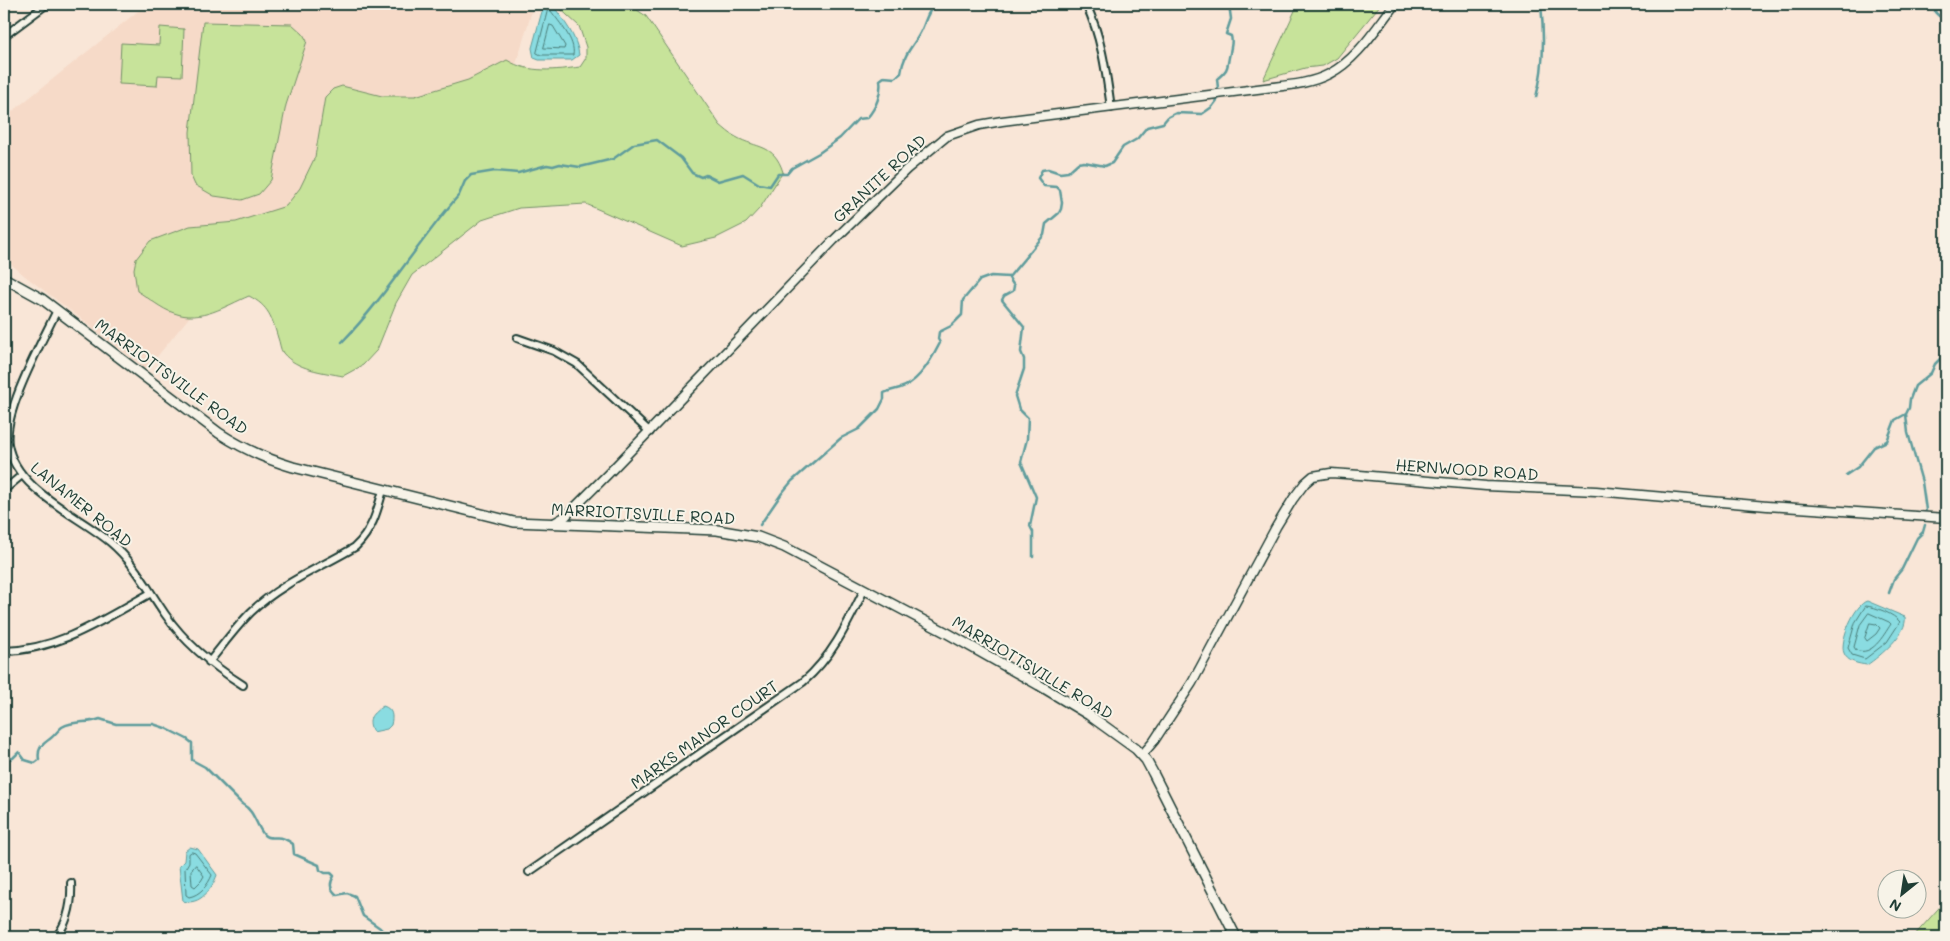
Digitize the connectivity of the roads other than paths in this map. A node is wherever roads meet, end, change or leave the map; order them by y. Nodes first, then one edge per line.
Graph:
1 (47, 4) edge
2 (1086, 4) edge
3 (1395, 4) edge
4 (4, 36) edge
5 (1111, 108) junction
6 (4, 278) edge
7 (57, 310) junction
8 (517, 338) dead end
9 (650, 432) junction
10 (22, 475) junction
11 (4, 490) edge
12 (383, 490) junction
13 (1946, 518) edge
14 (554, 523) junction
15 (864, 590) junction
16 (151, 593) junction
17 (4, 651) edge
18 (209, 662) junction
19 (243, 684) dead end
20 (1142, 755) junction
21 (529, 872) dead end
22 (71, 883) dead end
23 (56, 937) edge
24 (1236, 937) edge

1 - 4 street
2 - 5 street
3 - 5 street, GRANITE ROAD
5 - 9 street, GRANITE ROAD
6 - 7 main road, MARRIOTTSVILLE ROAD
7 - 10 street, LANAMER ROAD
7 - 12 main road, MARRIOTTSVILLE ROAD
8 - 9 street
9 - 14 street, GRANITE ROAD
10 - 11 street
10 - 16 street, LANAMER ROAD
12 - 14 main road, MARRIOTTSVILLE ROAD
12 - 18 street
13 - 20 street, HERNWOOD ROAD
14 - 15 main road, MARRIOTTSVILLE ROAD
15 - 20 main road, MARRIOTTSVILLE ROAD
15 - 21 street, MARKS MANOR COURT
16 - 17 street
16 - 18 street, LANAMER ROAD
18 - 19 street, LANAMER ROAD
20 - 24 main road, MARRIOTTSVILLE ROAD
22 - 23 street

